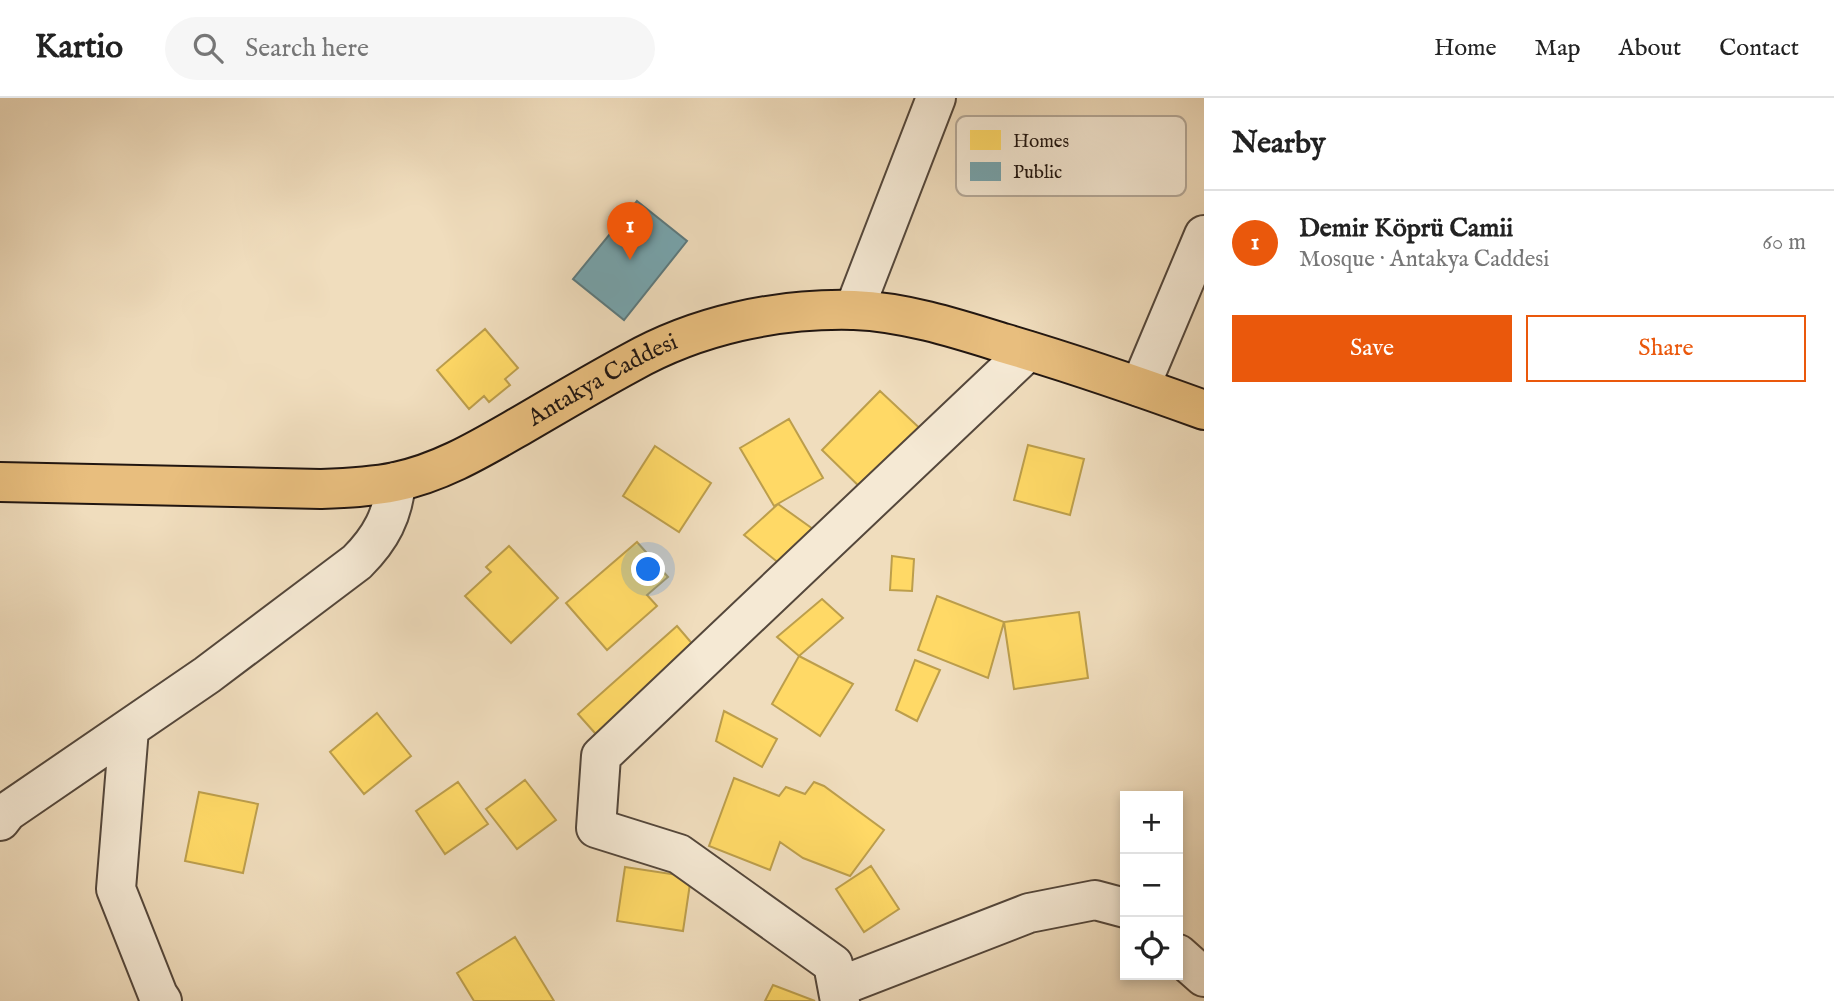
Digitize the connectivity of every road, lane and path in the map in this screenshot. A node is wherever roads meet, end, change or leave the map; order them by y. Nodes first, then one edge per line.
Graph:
1 (936, 98) edge
2 (1204, 235) edge
3 (854, 310) junction
4 (1028, 351) junction
5 (1140, 387) junction
6 (1204, 410) edge
7 (0, 482) edge
8 (396, 482) junction
9 (128, 729) junction
10 (0, 821) edge
11 (1120, 907) edge
12 (1183, 958) edge
13 (1204, 977) edge
14 (839, 994) edge
15 (162, 1001) edge

1 - 3 street
2 - 5 street
3 - 4 main road, Antakya Caddesi
3 - 8 main road, Antakya Caddesi
4 - 5 main road, Antakya Caddesi
4 - 14 street
5 - 6 main road, Antakya Caddesi
7 - 8 main road, Antakya Caddesi
8 - 9 street
9 - 10 street
9 - 15 street
11 - 14 street
12 - 13 street

